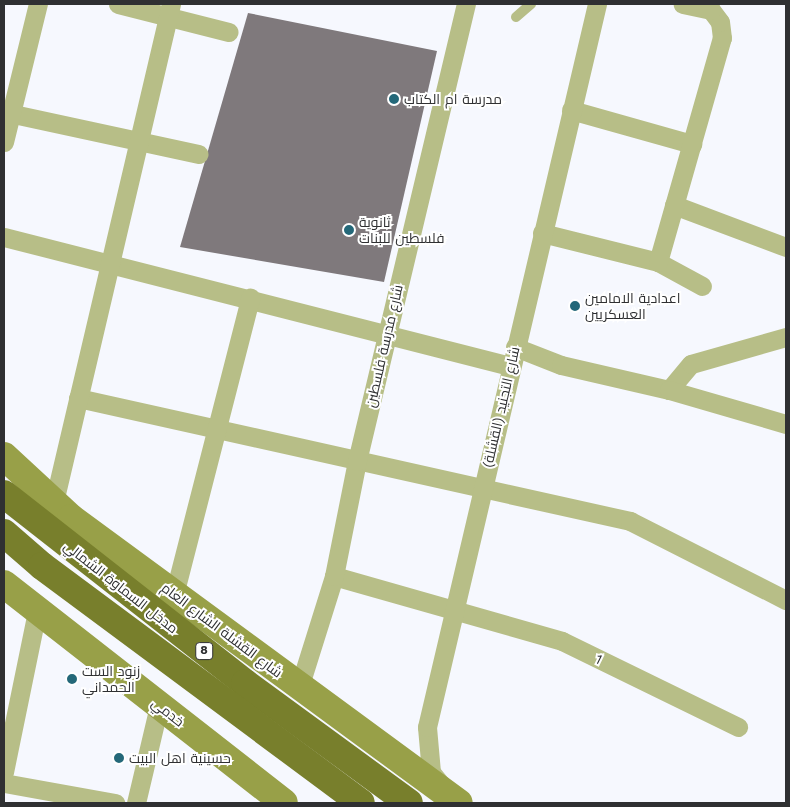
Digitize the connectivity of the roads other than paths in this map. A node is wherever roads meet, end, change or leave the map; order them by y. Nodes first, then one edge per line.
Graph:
1 (38, 4) edge
2 (118, 4) edge
3 (466, 4) edge
4 (531, 4) edge
5 (597, 4) edge
6 (683, 4) edge
7 (169, 10) edge
8 (516, 17) dead end
9 (229, 32) dead end
10 (571, 110) junction
11 (7, 112) edge
12 (4, 142) edge
13 (138, 142) junction
14 (692, 144) junction
15 (199, 154) dead end
16 (674, 205) junction
17 (542, 233) junction
18 (4, 237) edge
19 (786, 246) edge
20 (110, 262) junction
21 (658, 262) junction
22 (702, 286) dead end
23 (250, 298) junction
24 (387, 334) junction
25 (786, 337) edge
26 (515, 347) junction
27 (510, 366) junction
28 (669, 390) junction
29 (78, 398) junction
30 (786, 424) edge
31 (218, 430) junction
32 (4, 456) edge
33 (357, 461) junction
34 (482, 489) junction
35 (4, 494) edge
36 (54, 502) junction
37 (4, 533) edge
38 (334, 576) junction
39 (4, 584) edge
40 (174, 595) junction
41 (786, 600) edge
42 (38, 610) junction
43 (453, 610) junction
44 (299, 688) junction
45 (159, 706) junction
46 (738, 727) dead end
47 (4, 772) edge
48 (4, 783) edge
49 (454, 799) edge
50 (115, 803) edge
51 (136, 803) edge
52 (284, 803) edge
53 (361, 803) edge
54 (409, 803) edge

1 - 11 street
2 - 7 street
3 - 24 street, شارع مدرسة فلسطين
4 - 8 lane
5 - 10 street, شارع التجنيد (القشلة)
6 - 14 street
7 - 9 street
7 - 13 street
10 - 14 street
10 - 17 street, شارع التجنيد (القشلة)
11 - 12 street
11 - 13 street
13 - 15 street
13 - 20 street
14 - 16 street
16 - 19 street
16 - 21 street
17 - 21 street
17 - 26 street, شارع التجنيد (القشلة)
18 - 20 street
20 - 23 street
20 - 29 street
21 - 22 street
23 - 24 street
23 - 31 street
24 - 27 street
24 - 33 street, شارع مدرسة فلسطين
25 - 28 street
26 - 27 street, شارع التجنيد (القشلة)
26 - 28 street
27 - 34 street, شارع التجنيد (القشلة)
28 - 30 street
29 - 31 street
29 - 36 street
31 - 33 street
31 - 40 street
32 - 36 main road, شارع القشلة الشارع العام
33 - 34 street
33 - 38 street, شارع مدرسة فلسطين
34 - 41 street
34 - 43 street, شارع التجنيد (القشلة)
35 - 54 highway, مدخل السماوة الشمالي / 8
36 - 40 main road, شارع القشلة الشارع العام
37 - 53 highway, 8
38 - 43 street, 1
38 - 44 street, شارع مدرسة فلسطين
39 - 42 main road, خدمي
40 - 44 main road, شارع القشلة الشارع العام
42 - 45 main road, خدمي
42 - 47 street
43 - 46 street, 1
43 - 49 street, شارع التجنيد (القشلة)
44 - 49 main road, شارع القشلة الشارع العام
45 - 51 street
45 - 52 main road, خدمي
48 - 50 street

